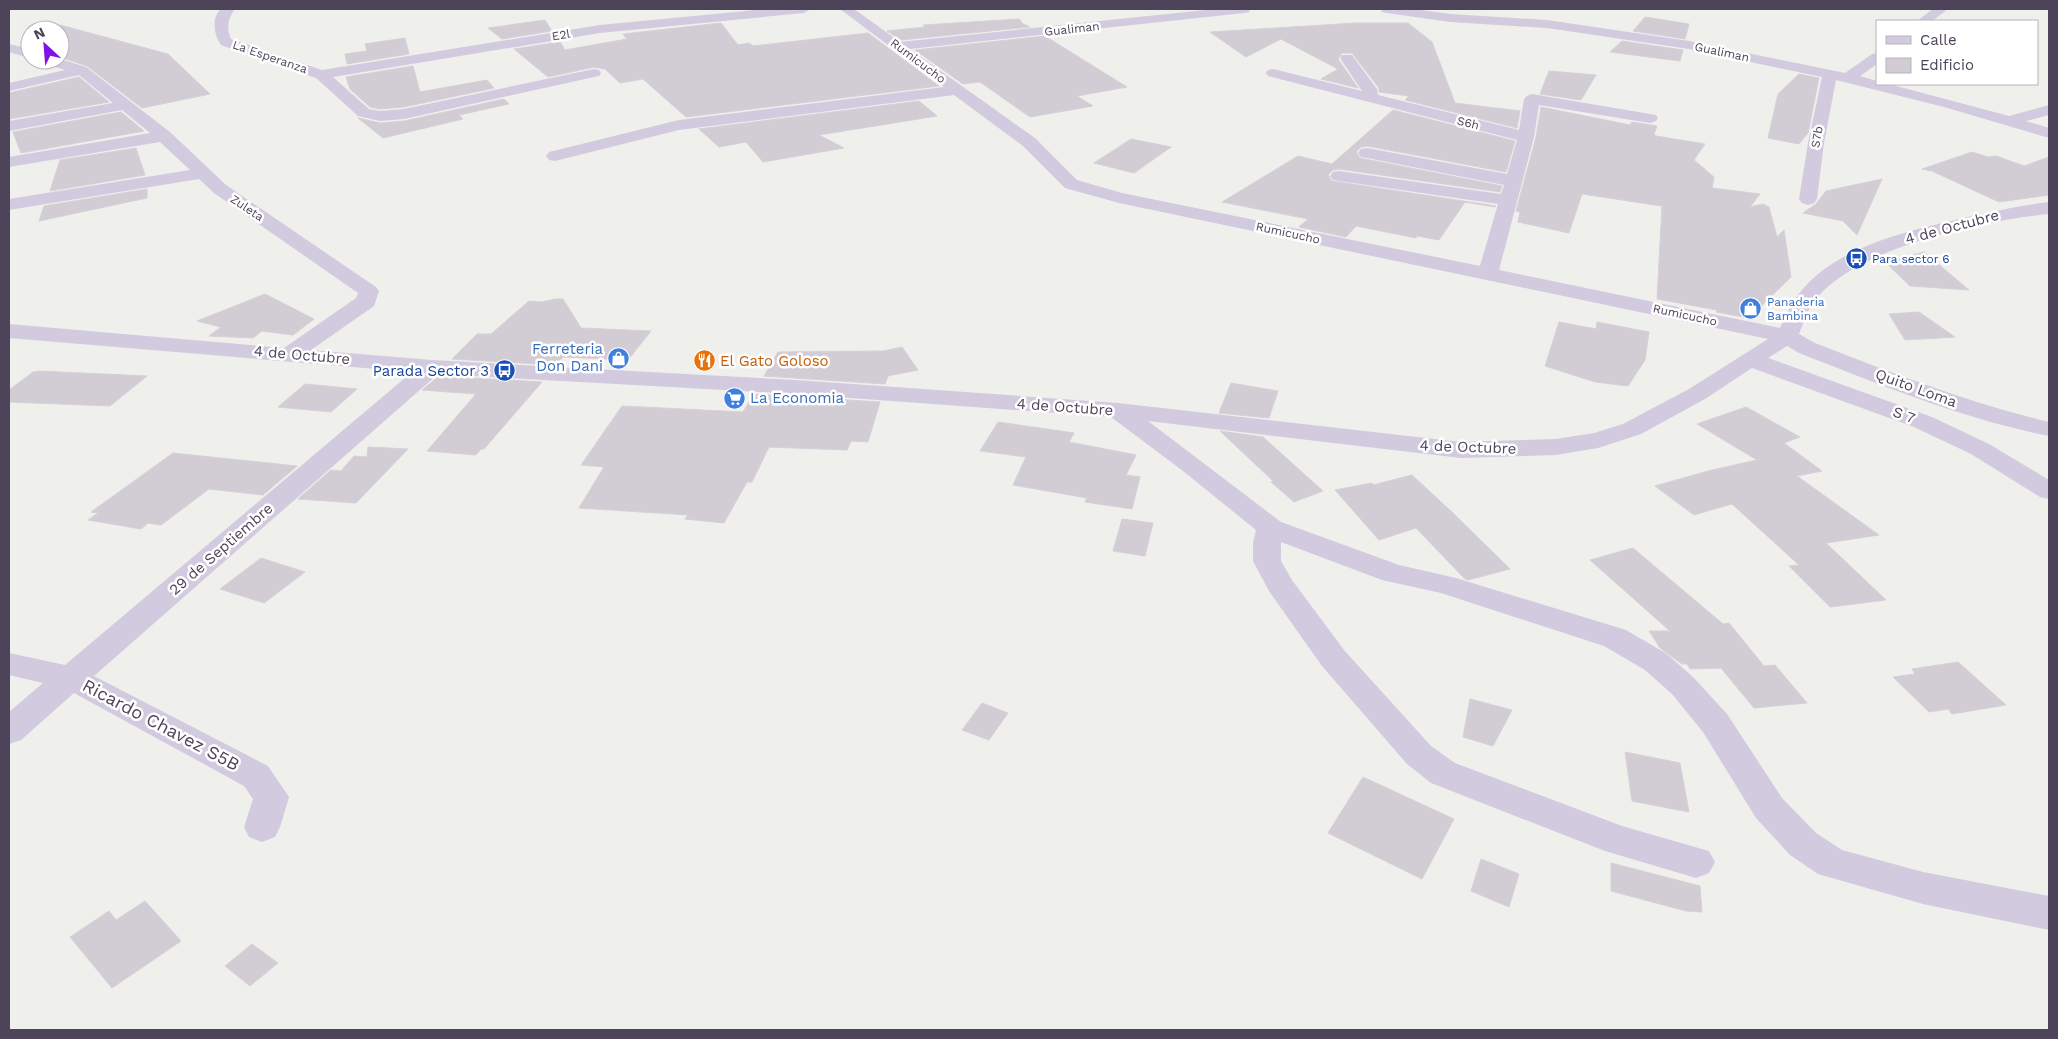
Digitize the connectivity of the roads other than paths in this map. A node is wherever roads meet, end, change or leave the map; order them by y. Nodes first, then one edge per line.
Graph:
1 (229, 9) edge
2 (804, 9) edge
3 (846, 9) edge
4 (1158, 9) edge
5 (1244, 9) edge
6 (1387, 9) edge
7 (1555, 9) edge
8 (1942, 9) edge
9 (1170, 18) junction
10 (1924, 20) edge
11 (1547, 24) junction
12 (900, 46) junction
13 (11, 48) dead end
14 (20, 51) edge
15 (1347, 58) dead end
16 (1876, 58) edge
17 (70, 67) edge
18 (81, 70) junction
19 (594, 73) dead end
20 (1274, 73) dead end
21 (320, 75) junction
22 (1830, 75) junction
23 (1848, 78) junction
24 (9, 87) edge
25 (957, 90) junction
26 (1370, 96) junction
27 (126, 105) junction
28 (2049, 110) edge
29 (1650, 118) dead end
30 (2009, 121) junction
31 (9, 126) edge
32 (2049, 133) edge
33 (164, 136) junction
34 (1526, 137) junction
35 (1368, 153) dead end
36 (555, 156) dead end
37 (9, 162) edge
38 (202, 173) junction
39 (1339, 176) dead end
40 (1514, 181) junction
41 (1808, 199) dead end
42 (1508, 200) junction
43 (9, 205) edge
44 (2049, 208) edge
45 (1488, 274) junction
46 (9, 331) edge
47 (1786, 336) junction
48 (290, 354) junction
49 (1750, 360) junction
50 (432, 366) junction
51 (1118, 410) junction
52 (2049, 429) edge
53 (2049, 491) edge
54 (1271, 528) junction
55 (9, 664) edge
56 (72, 678) junction
57 (9, 731) edge
58 (262, 827) dead end
59 (1696, 862) dead end
60 (2049, 913) edge

1 - 21 street, La Esperanza
2 - 21 street, E2l
3 - 12 street, Rumicucho
4 - 9 street
5 - 9 street, Gualiman
6 - 11 street, Gualiman
7 - 11 street
8 - 10 street
9 - 12 street, Gualiman
11 - 22 street, Gualiman
12 - 25 street, Rumicucho
13 - 14 street
15 - 26 street
16 - 23 street
17 - 18 street, Zuleta
18 - 24 street
18 - 27 street, Zuleta
19 - 21 street
20 - 26 street, S6h
22 - 23 street, Gualiman
22 - 41 street, S7b
23 - 30 street, Gualiman
25 - 36 street
25 - 45 street, Rumicucho
26 - 34 street, S6h
27 - 31 street
27 - 33 street, Zuleta
28 - 30 street
29 - 34 street
30 - 32 street, Gualiman
33 - 37 street
33 - 38 street, Zuleta
34 - 40 street
35 - 40 street
38 - 43 street
38 - 48 street, Zuleta
39 - 42 street
40 - 42 street
42 - 45 street
44 - 47 street, 4 de Octubre
45 - 47 street, Rumicucho
46 - 48 street, 4 de Octubre
47 - 49 street, 4 de Octubre
47 - 52 street, Quito Loma
48 - 50 street, 4 de Octubre
49 - 51 street, 4 de Octubre
49 - 53 street, S 7
50 - 51 street, 4 de Octubre
50 - 56 street, 29 de Septiembre
51 - 54 street
54 - 59 street
54 - 60 street
55 - 56 street, Ricardo Chavez S5B
56 - 57 street, 29 de Septiembre
56 - 58 street, Ricardo Chavez S5B

